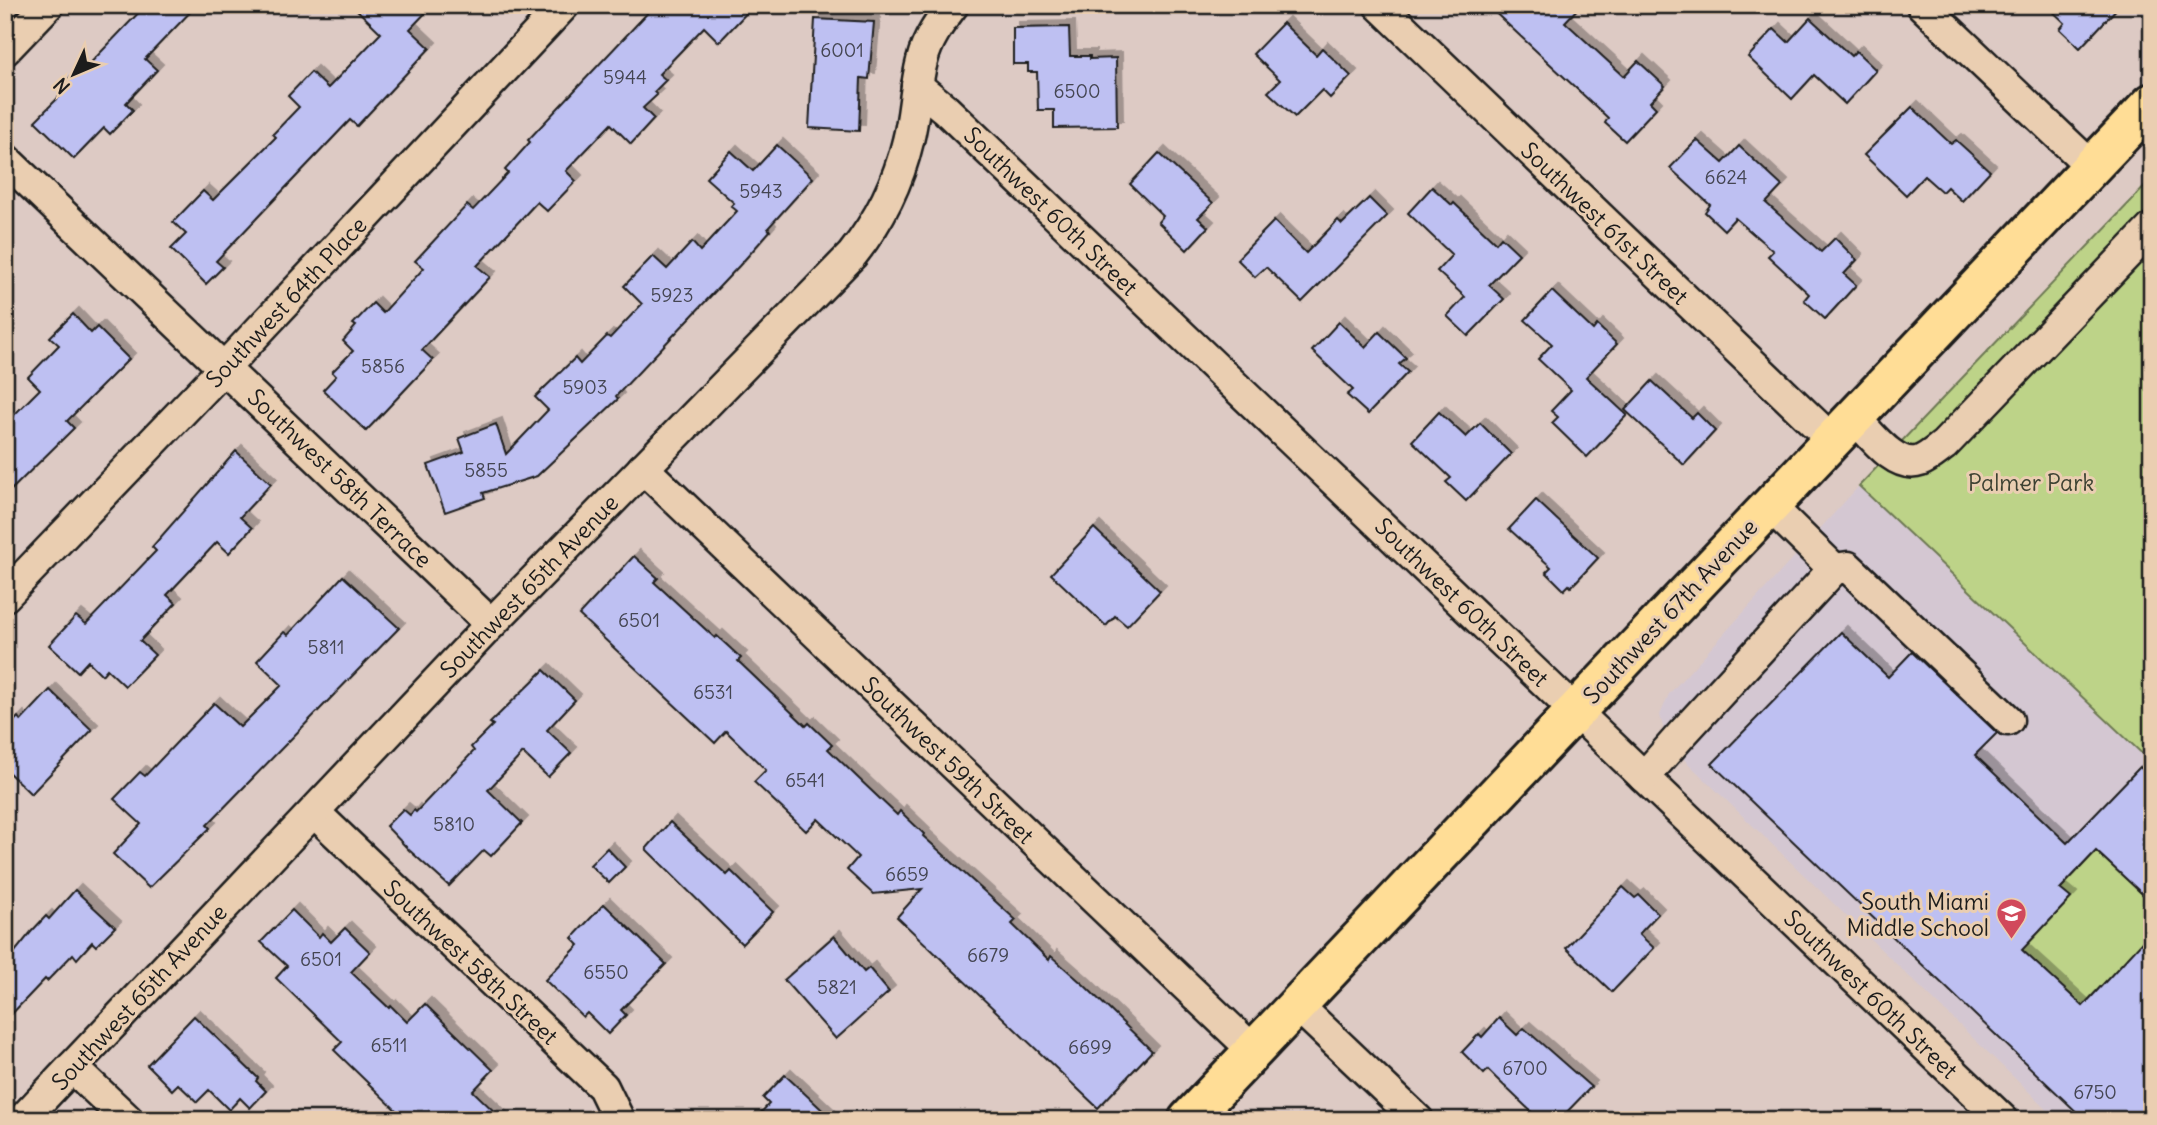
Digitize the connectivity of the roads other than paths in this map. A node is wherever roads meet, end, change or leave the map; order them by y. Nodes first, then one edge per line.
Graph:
1 (48, 5) edge
2 (564, 5) edge
3 (953, 5) edge
4 (1378, 5) edge
5 (1922, 5) edge
6 (5, 50) edge
7 (917, 86) junction
8 (2152, 103) edge
9 (5, 159) edge
10 (2091, 166) junction
11 (2152, 228) edge
12 (224, 368) junction
13 (1843, 428) junction
14 (643, 468) junction
15 (1770, 506) junction
16 (1834, 569) junction
17 (5, 596) edge
18 (492, 624) junction
19 (1576, 711) junction
20 (2008, 720) dead end
21 (1644, 777) junction
22 (314, 812) junction
23 (1297, 1005) junction
24 (1254, 1051) junction
25 (72, 1068) junction
26 (22, 1120) edge
27 (128, 1120) edge
28 (619, 1120) edge
29 (1188, 1120) edge
30 (1418, 1120) edge
31 (2003, 1120) edge

1 - 6 street
2 - 12 street, Southwest 64th Place
3 - 7 street, Southwest 65th Avenue
4 - 13 street, Southwest 61st Street
5 - 10 street
7 - 14 street, Southwest 65th Avenue
7 - 19 street, Southwest 60th Street
8 - 10 main road, Southwest 67th Avenue
9 - 12 street, Southwest 58th Terrace
10 - 13 main road, Southwest 67th Avenue
11 - 13 street, Southwest 61st Street
12 - 17 street, Southwest 64th Place
12 - 18 street, Southwest 58th Terrace
13 - 15 main road, Southwest 67th Avenue
14 - 18 street, Southwest 65th Avenue
14 - 24 street, Southwest 59th Street
15 - 16 street
15 - 19 main road, Southwest 67th Avenue
16 - 20 street
16 - 21 street
18 - 22 street, Southwest 65th Avenue
19 - 21 street, Southwest 60th Street
19 - 23 main road, Southwest 67th Avenue
21 - 31 street, Southwest 60th Street
22 - 25 street, Southwest 65th Avenue
22 - 28 street, Southwest 58th Street
23 - 24 main road, Southwest 67th Avenue
23 - 30 street
24 - 29 main road, Southwest 67th Avenue
25 - 26 street, Southwest 65th Avenue
25 - 27 street

